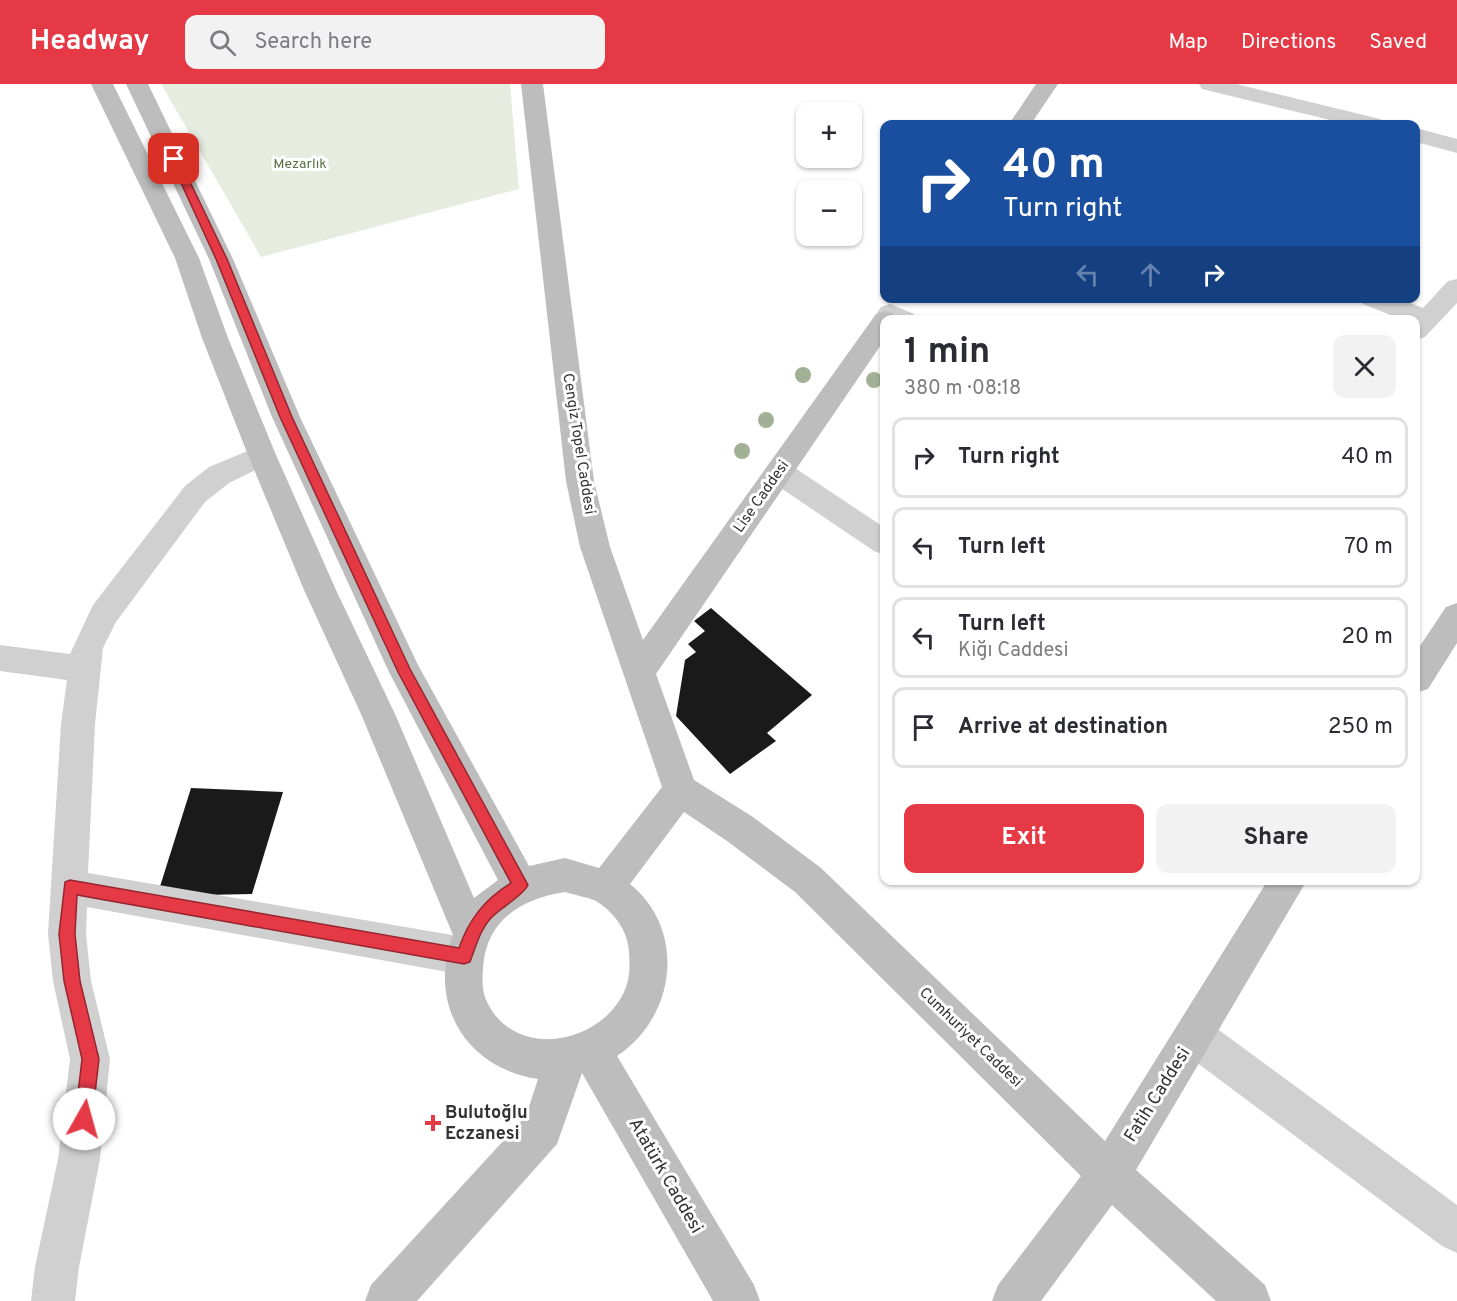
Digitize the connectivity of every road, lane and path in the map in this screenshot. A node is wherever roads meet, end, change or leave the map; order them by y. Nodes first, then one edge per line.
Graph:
1 (102, 84) edge
2 (137, 84) edge
3 (532, 84) edge
4 (1047, 84) edge
5 (1210, 84) edge
6 (1023, 120) edge
7 (1356, 120) edge
8 (1420, 136) edge
9 (1457, 146) edge
10 (1457, 287) edge
11 (1381, 303) edge
12 (1403, 315) edge
13 (1421, 325) edge
14 (880, 332) edge
15 (262, 455) junction
16 (779, 472) junction
17 (880, 540) edge
18 (1457, 615) edge
19 (0, 658) edge
20 (85, 669) junction
21 (638, 673) junction
22 (1420, 673) edge
23 (680, 790) junction
24 (520, 885) junction
25 (1286, 885) edge
26 (607, 886) junction
27 (70, 887) junction
28 (468, 945) junction
29 (1194, 1036) junction
30 (578, 1055) junction
31 (1109, 1174) junction
32 (1457, 1231) edge
33 (52, 1301) edge
34 (387, 1301) edge
35 (738, 1301) edge
36 (1014, 1301) edge
37 (1249, 1301) edge

1 - 15 main road
2 - 24 main road
3 - 21 main road, Cengiz Topel Caddesi
4 - 6 main road
5 - 7 street
8 - 9 street
10 - 13 street
11 - 12 street
14 - 16 main road, Lise Caddesi
15 - 20 street
15 - 28 main road
16 - 17 street
16 - 21 main road, Lise Caddesi
18 - 22 main road
19 - 20 street
20 - 27 street
21 - 23 main road, Cengiz Topel Caddesi
23 - 26 main road
23 - 31 main road, Cumhuriyet Caddesi
24 - 26 main road
24 - 28 main road
25 - 29 main road, Fatih Caddesi
26 - 30 main road
27 - 28 street
27 - 33 street
28 - 30 main road
29 - 31 main road, Fatih Caddesi
29 - 32 street
30 - 34 main road
30 - 35 main road, Atatürk Caddesi
31 - 36 main road, Fatih Caddesi
31 - 37 main road, Cumhuriyet Caddesi

